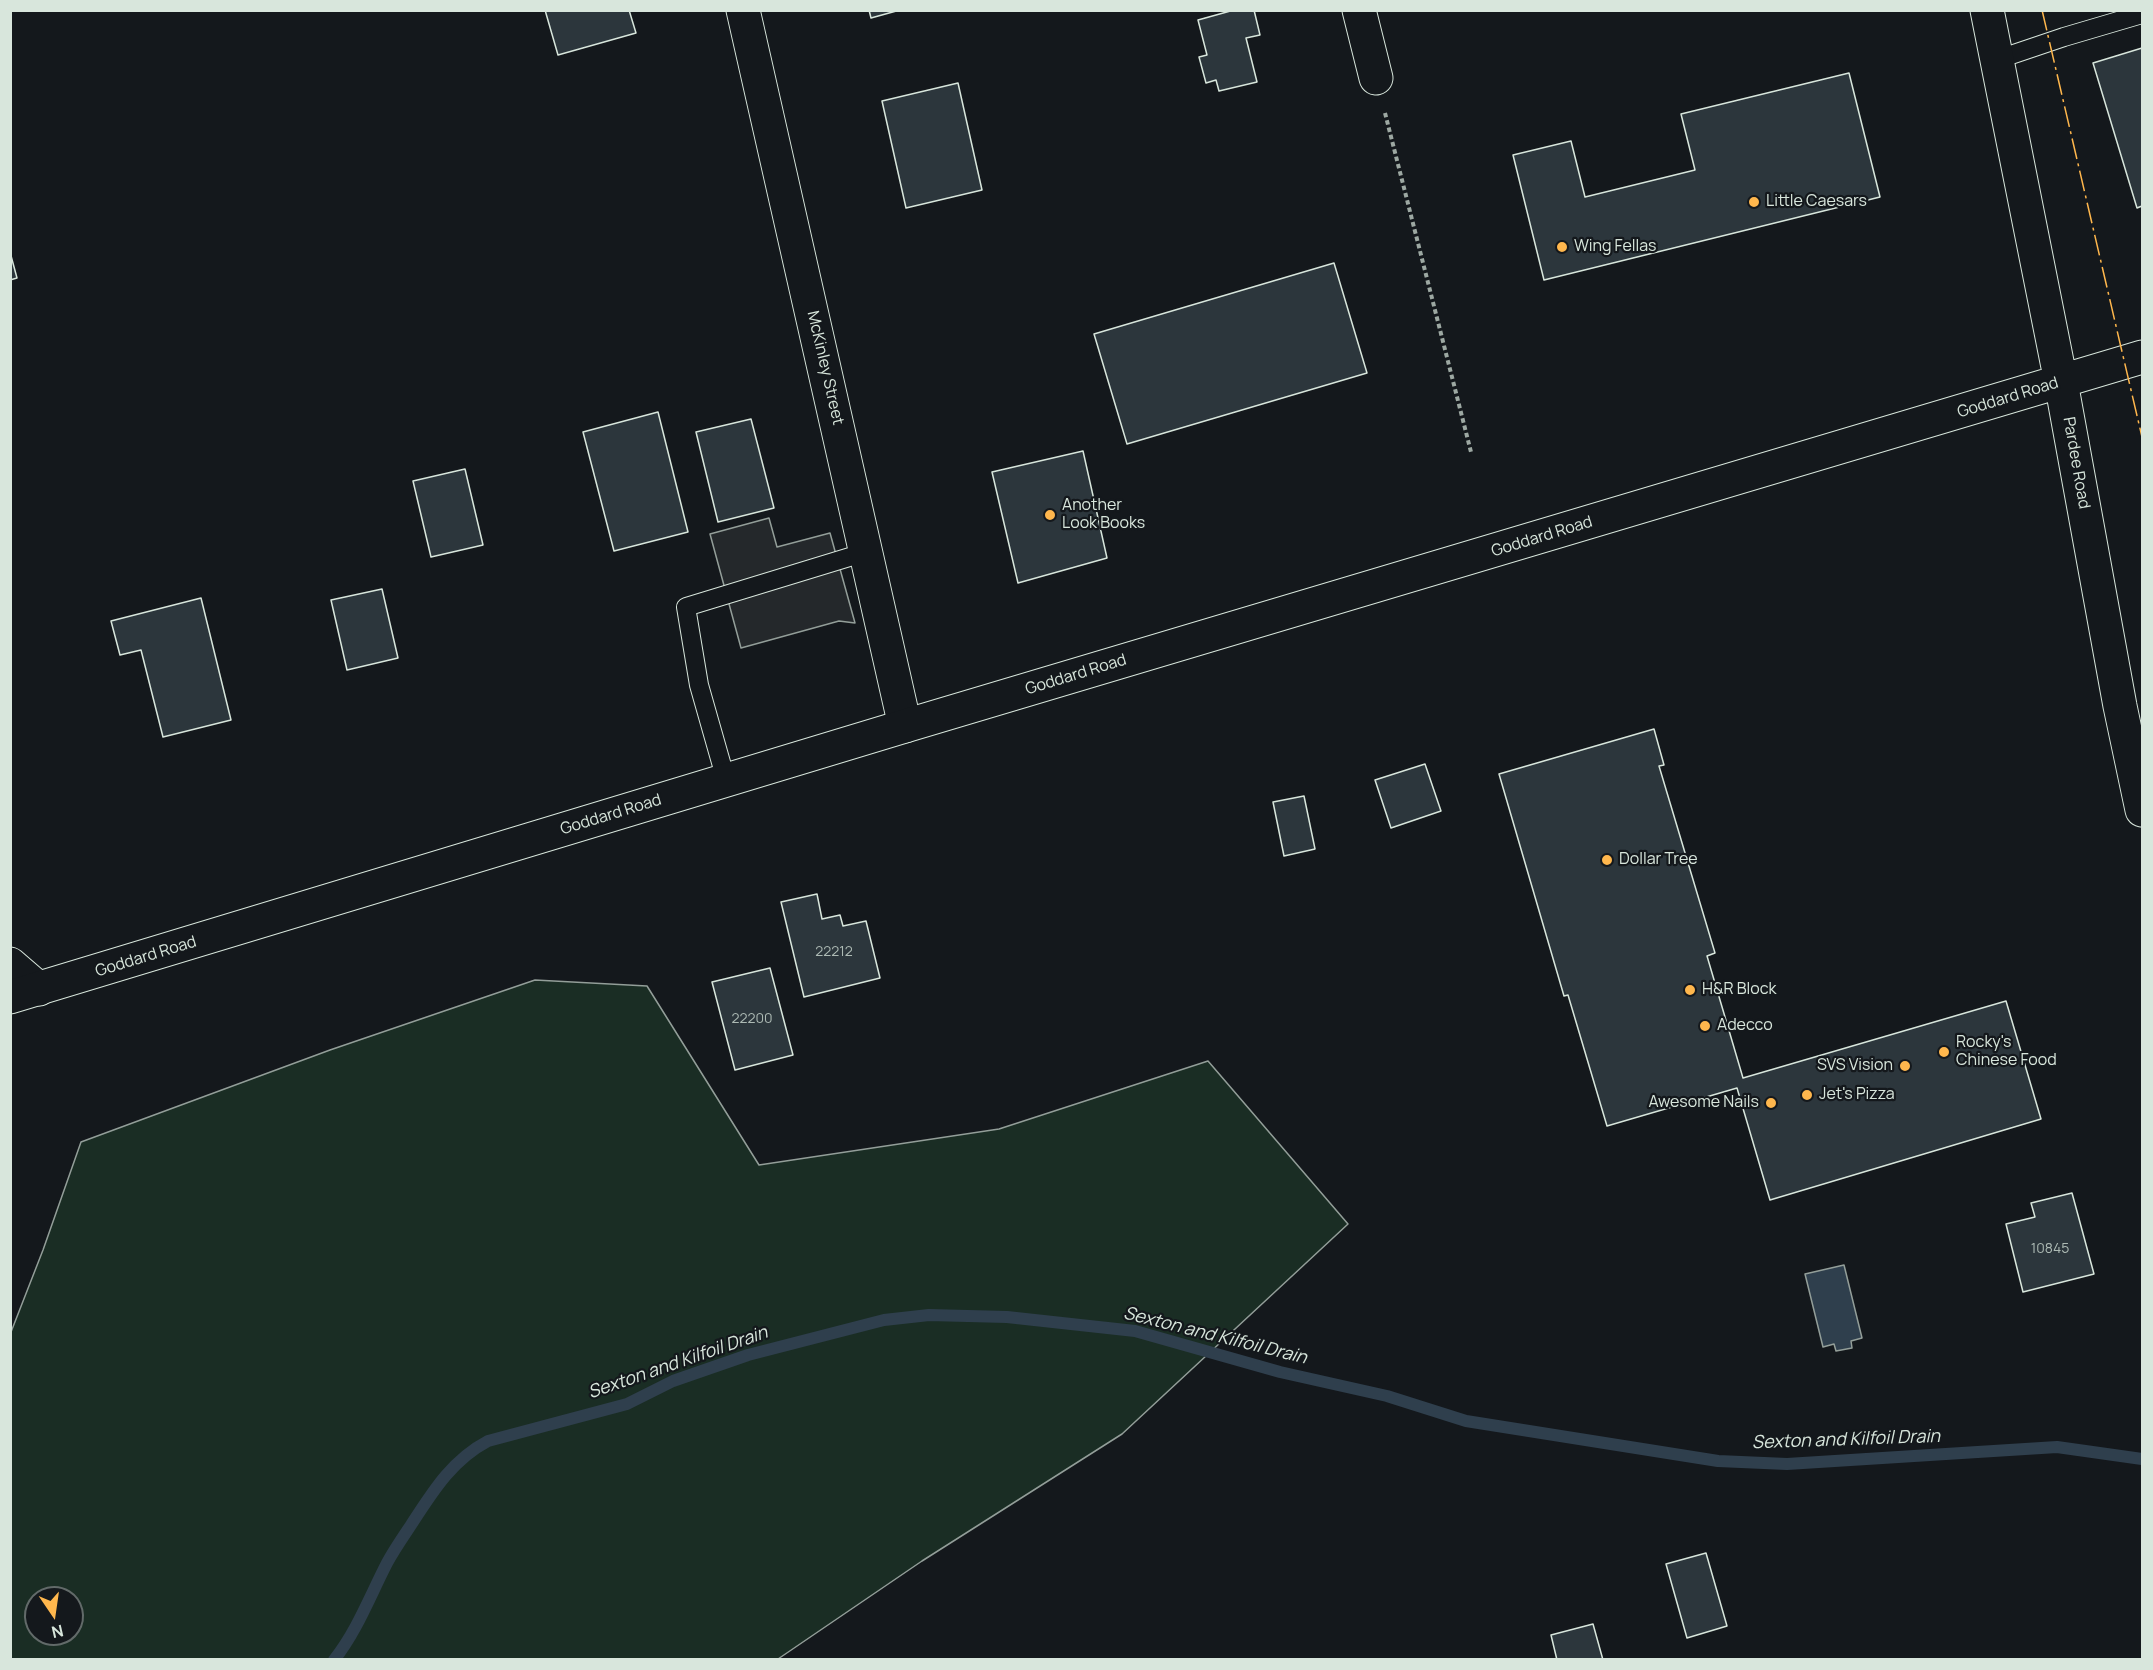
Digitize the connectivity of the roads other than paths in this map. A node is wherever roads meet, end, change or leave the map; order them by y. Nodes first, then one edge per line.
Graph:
1 (743, 10) edge
2 (1359, 10) edge
3 (1987, 10) edge
4 (2142, 14) edge
5 (1996, 60) junction
6 (1376, 78) road end
7 (2142, 357) edge
8 (2061, 382) junction
9 (866, 552) junction
10 (905, 726) junction
11 (726, 780) junction
12 (2142, 810) edge
13 (10, 964) edge
14 (25, 993) edge

1 - 9 main road, McKinley Street
2 - 6 main road
3 - 5 main road, Pardee Road
4 - 5 lane
5 - 8 main road, Pardee Road
7 - 8 main road, Goddard Road
8 - 10 main road, Goddard Road
8 - 12 main road, Pardee Road
9 - 10 main road, McKinley Street
9 - 11 lane
10 - 11 main road, Goddard Road
11 - 14 main road, Goddard Road
13 - 14 main road

